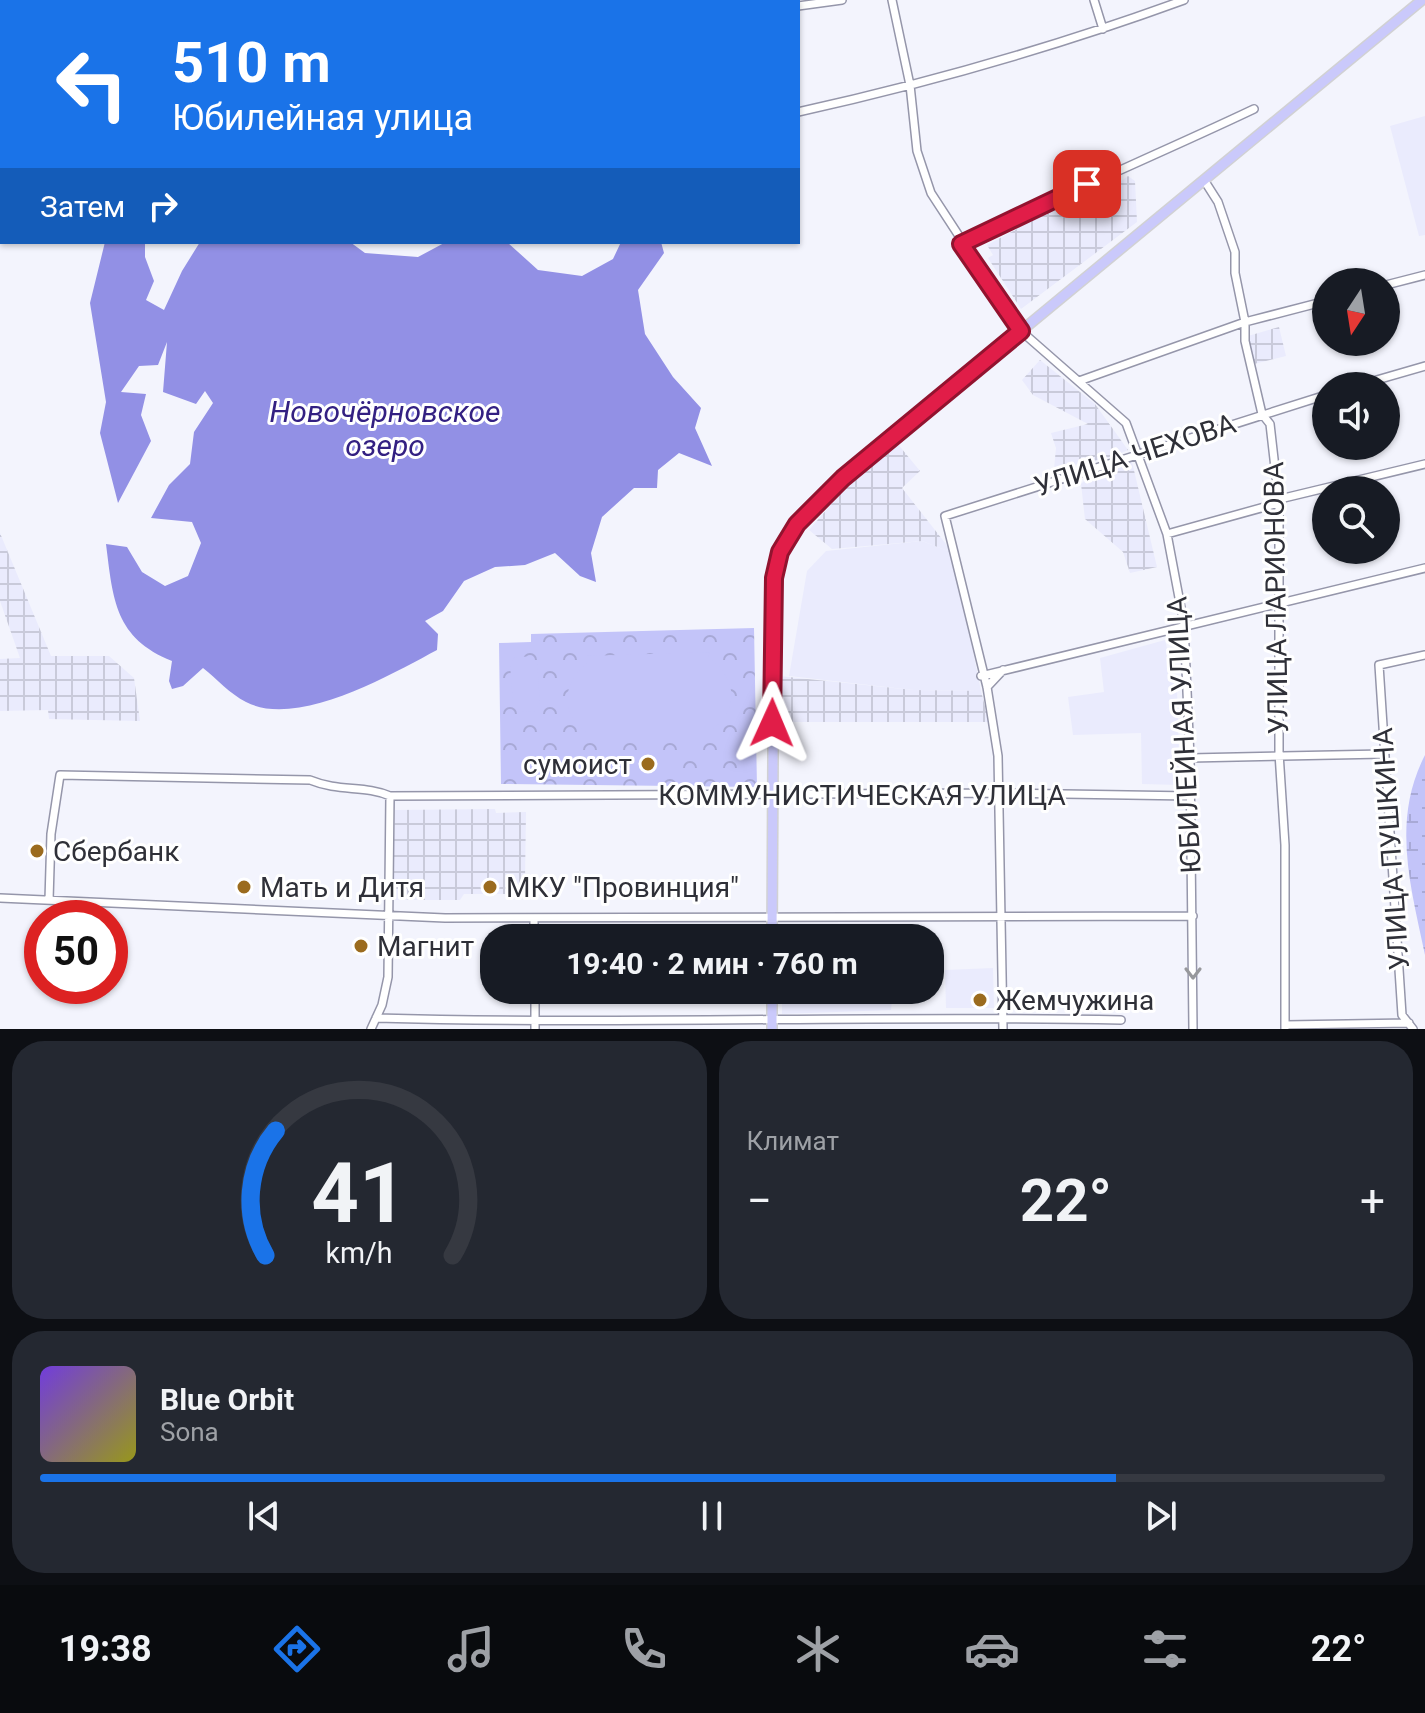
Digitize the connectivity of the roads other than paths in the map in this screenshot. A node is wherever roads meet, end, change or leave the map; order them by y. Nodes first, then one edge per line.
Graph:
1 (842, 0) edge
2 (892, 0) edge
3 (1094, 0) edge
4 (1184, 0) edge
5 (1422, 0) edge
6 (800, 6) edge
7 (1103, 29) junction
8 (910, 85) junction
9 (1254, 109) dead end
10 (800, 112) edge
11 (1204, 180) junction
12 (961, 244) junction
13 (1425, 275) edge
14 (1400, 281) edge
15 (1312, 305) edge
16 (1245, 322) junction
17 (1021, 331) junction
18 (1425, 366) edge
19 (1400, 373) edge
20 (1079, 381) junction
21 (1312, 399) edge
22 (1262, 414) junction
23 (1139, 454) junction
24 (1425, 464) edge
25 (1279, 503) junction
26 (1167, 534) junction
27 (1425, 568) edge
28 (1279, 603) junction
29 (1184, 624) junction
30 (1425, 655) edge
31 (1005, 669) junction
32 (981, 676) junction
33 (987, 687) junction
34 (1279, 753) junction
35 (1384, 754) junction
36 (1190, 758) junction
37 (999, 793) junction
38 (771, 795) junction
39 (390, 796) junction
40 (1191, 796) junction
41 (0, 898) edge
42 (49, 900) joint
43 (128, 903) edge
44 (388, 915) junction
45 (1001, 915) junction
46 (772, 916) junction
47 (1193, 916) junction
48 (534, 918) junction
49 (534, 924) edge
50 (772, 924) edge
51 (535, 1004) edge
52 (376, 1018) junction
53 (1003, 1018) junction
54 (1121, 1020) dead end
55 (772, 1024) edge
56 (536, 1026) edge
57 (1411, 1026) edge
58 (1286, 1027) edge
59 (371, 1029) edge
60 (1003, 1029) edge
61 (1193, 1029) edge

1 - 6 street
2 - 8 street, ЮБИЛЕЙНАЯ УЛИЦА
3 - 7 street
4 - 7 street
5 - 11 main road
7 - 8 street
8 - 10 street
8 - 12 street, ЮБИЛЕЙНАЯ УЛИЦА
9 - 12 street
11 - 16 street, УЛИЦА ЛАРИОНОВА
11 - 17 main road
12 - 17 street, ЮБИЛЕЙНАЯ УЛИЦА
13 - 14 street
15 - 16 street
16 - 20 street
16 - 22 street, УЛИЦА ЛАРИОНОВА
17 - 20 street, ЮБИЛЕЙНАЯ УЛИЦА
17 - 38 main road
18 - 19 street
20 - 23 street, ЮБИЛЕЙНАЯ УЛИЦА
21 - 22 street, УЛИЦА ЧЕХОВА
22 - 23 street, УЛИЦА ЧЕХОВА
22 - 25 street, УЛИЦА ЛАРИОНОВА
23 - 26 street, ЮБИЛЕЙНАЯ УЛИЦА
23 - 32 street, УЛИЦА ЧЕХОВА
24 - 25 street
25 - 26 street
25 - 28 street, УЛИЦА ЛАРИОНОВА
26 - 29 street, ЮБИЛЕЙНАЯ УЛИЦА
27 - 28 street
28 - 29 street
28 - 34 street, УЛИЦА ЛАРИОНОВА
29 - 31 street
29 - 36 street, ЮБИЛЕЙНАЯ УЛИЦА
30 - 35 street, УЛИЦА ПУШКИНА
31 - 32 street
31 - 33 street
32 - 33 street
33 - 37 street
34 - 35 street
34 - 36 street
34 - 58 street, УЛИЦА ЛАРИОНОВА
35 - 57 street, УЛИЦА ПУШКИНА
36 - 40 street, ЮБИЛЕЙНАЯ УЛИЦА
37 - 38 street, КОММУНИСТИЧЕСКАЯ УЛИЦА
37 - 40 street, КОММУНИСТИЧЕСКАЯ УЛИЦА
37 - 45 street
38 - 39 street, КОММУНИСТИЧЕСКАЯ УЛИЦА
38 - 46 main road
39 - 42 street, КОММУНИСТИЧЕСКАЯ УЛИЦА
39 - 44 street
40 - 47 street, ЮБИЛЕЙНАЯ УЛИЦА
41 - 42 street
43 - 44 street
44 - 48 street
44 - 52 street
45 - 46 street
45 - 47 street
45 - 53 street
46 - 48 street
46 - 50 main road
47 -> 61 street, ЮБИЛЕЙНАЯ УЛИЦА
48 - 49 street
51 - 56 street
52 - 56 street
52 - 59 street
53 - 54 street
53 - 55 street
53 - 60 street
55 - 56 street
57 - 58 street

